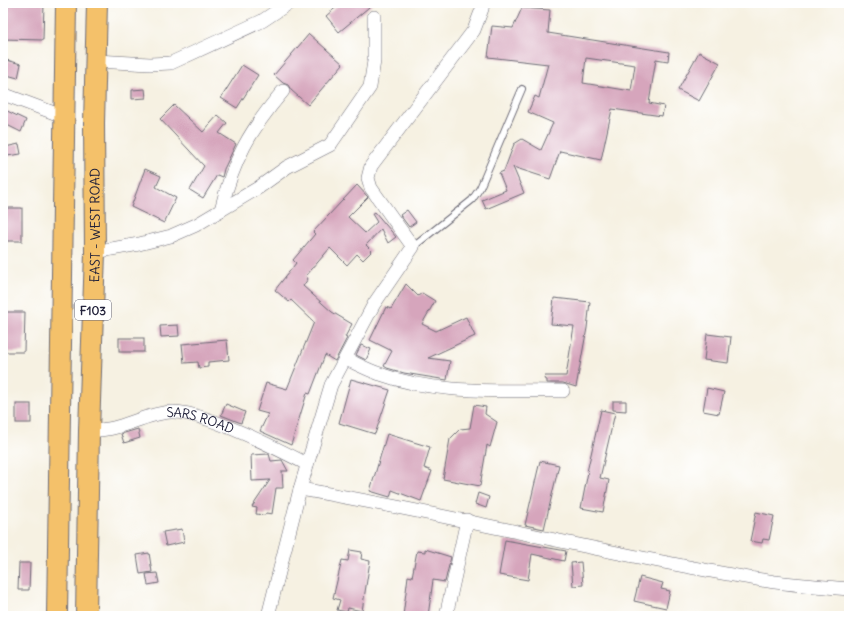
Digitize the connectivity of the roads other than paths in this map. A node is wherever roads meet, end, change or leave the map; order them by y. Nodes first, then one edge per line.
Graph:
1 (66, 3) edge
2 (97, 3) edge
3 (289, 3) edge
4 (483, 3) edge
5 (374, 17) dead end
6 (96, 61) junction
7 (522, 89) dead end
8 (283, 91) dead end
9 (3, 94) edge
10 (65, 117) junction
11 (221, 210) junction
12 (413, 247) junction
13 (95, 252) junction
14 (346, 359) junction
15 (563, 391) dead end
16 (89, 431) junction
17 (307, 464) junction
18 (300, 489) junction
19 (467, 520) junction
20 (849, 589) edge
21 (57, 616) edge
22 (86, 616) edge
23 (268, 616) edge
24 (446, 616) edge

1 - 10 main road, F103
2 - 6 main road, EAST - WEST ROAD / F103
3 - 6 street
4 - 12 street
5 - 11 street
6 - 13 main road, EAST - WEST ROAD / F103
7 - 12 lane
8 - 11 street
9 - 10 street
10 - 21 main road, F103
11 - 13 street
12 - 14 street
13 - 16 main road, EAST - WEST ROAD / F103
14 - 15 street
14 - 17 street
16 - 17 street, SARS ROAD
16 - 22 main road, EAST - WEST ROAD / F103
17 - 18 street
18 - 19 street
18 - 23 street
19 - 20 street
19 - 24 street

